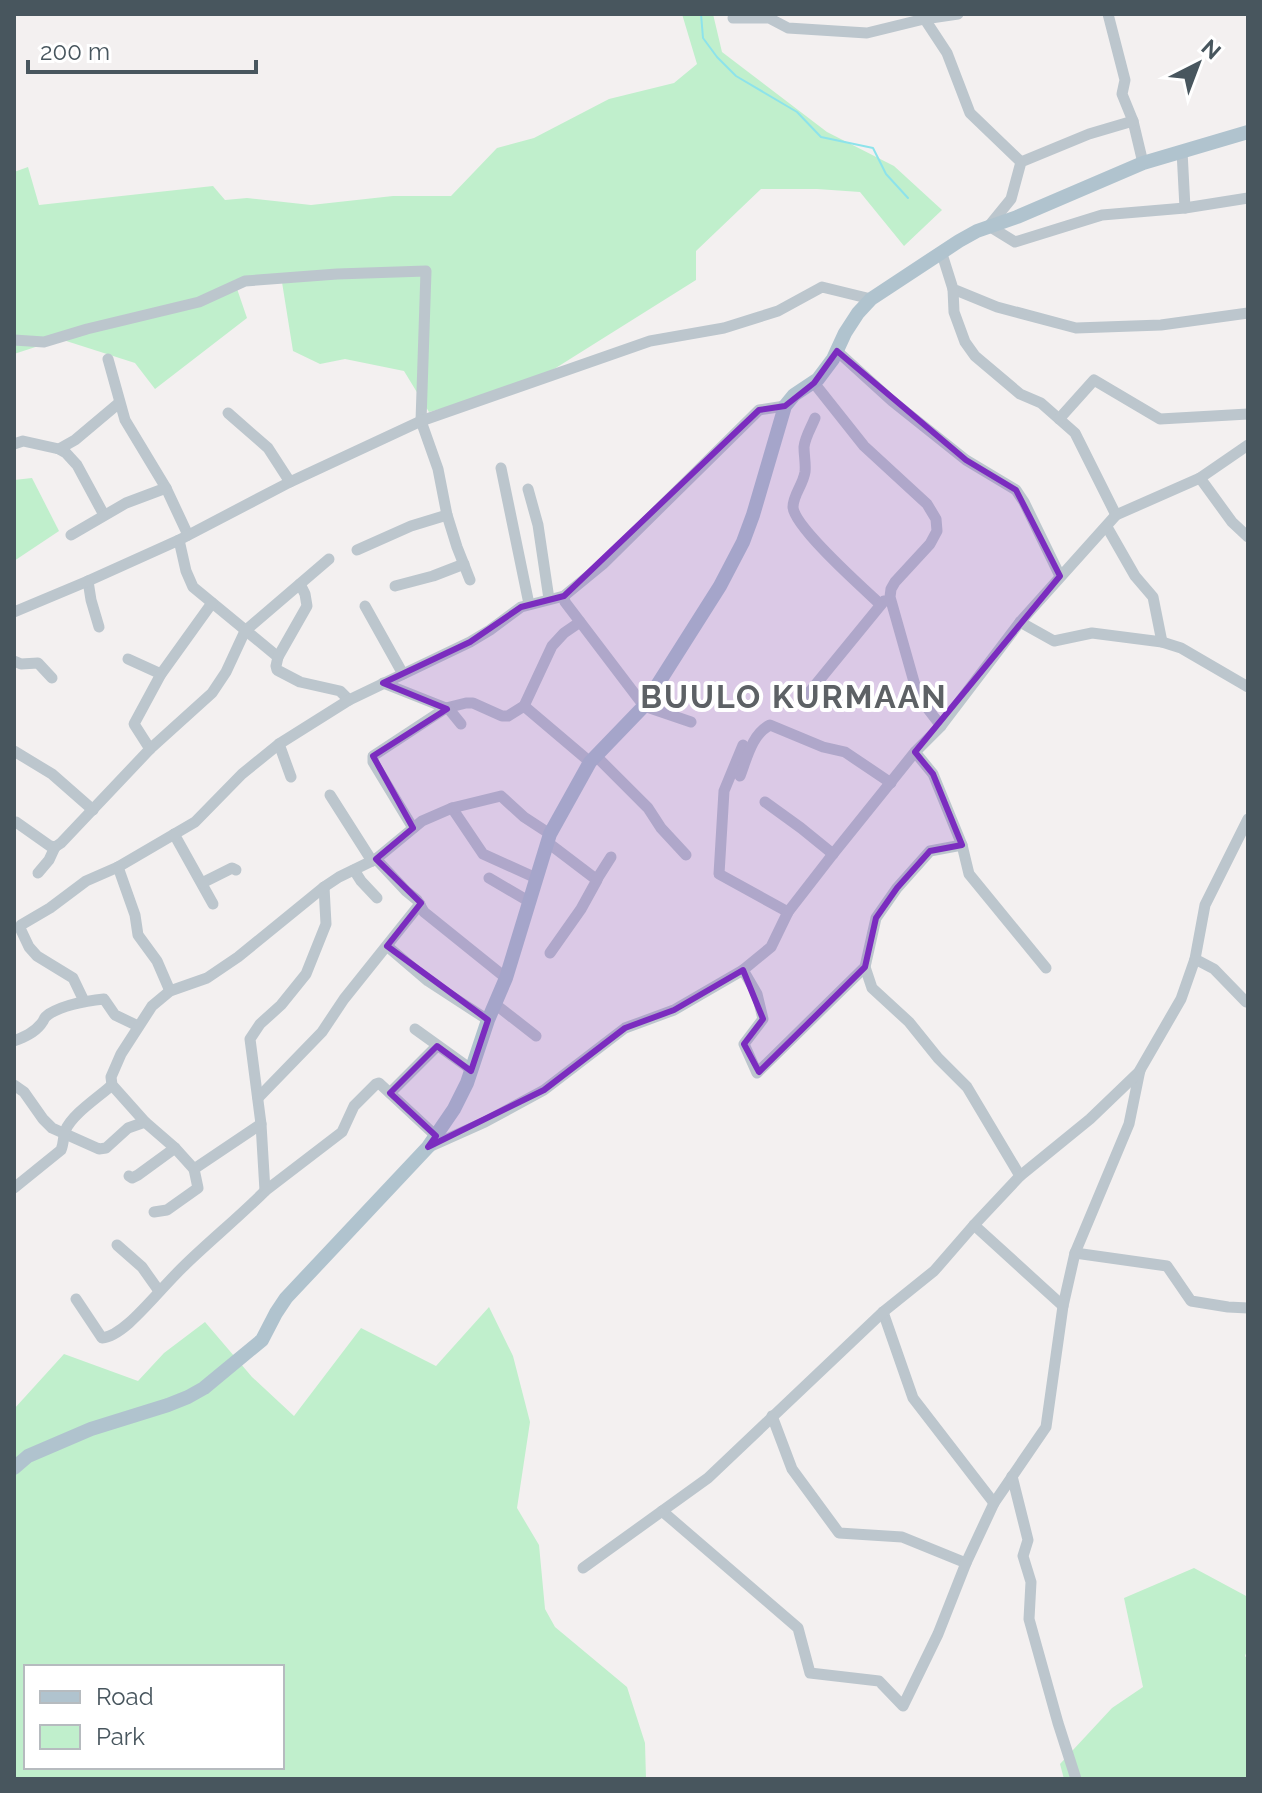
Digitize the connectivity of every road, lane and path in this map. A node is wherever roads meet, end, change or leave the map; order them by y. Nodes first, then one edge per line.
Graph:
1 (958, 14) edge
2 (1108, 14) edge
3 (923, 16) edge
4 (733, 18) dead end
5 (1133, 121) junction
6 (1248, 132) edge
7 (1182, 151) junction
8 (1021, 162) junction
9 (1143, 163) junction
10 (1248, 198) edge
11 (1185, 208) junction
12 (989, 226) junction
13 (942, 254) junction
14 (953, 289) junction
15 (871, 299) junction
16 (1248, 313) edge
17 (14, 340) edge
18 (837, 351) junction
19 (108, 359) dead end
20 (814, 383) junction
21 (119, 403) junction
22 (785, 406) junction
23 (228, 413) dead end
24 (1248, 414) edge
25 (815, 418) dead end
26 (1059, 419) junction
27 (421, 421) junction
28 (14, 444) edge
29 (1248, 445) edge
30 (59, 449) junction
31 (501, 468) dead end
32 (1200, 478) junction
33 (290, 482) junction
34 (166, 488) junction
35 (528, 489) dead end
36 (104, 515) junction
37 (447, 515) junction
38 (1116, 515) junction
39 (1107, 527) junction
40 (71, 535) dead end
41 (1248, 537) edge
42 (183, 538) junction
43 (357, 550) dead end
44 (329, 559) dead end
45 (464, 564) junction
46 (1060, 576) junction
47 (470, 580) dead end
48 (88, 581) junction
49 (300, 584) junction
50 (395, 586) dead end
51 (564, 596) junction
52 (549, 599) junction
53 (885, 600) junction
54 (212, 603) junction
55 (529, 604) junction
56 (365, 606) dead end
57 (14, 612) edge
58 (580, 622) junction
59 (1020, 622) junction
60 (99, 627) dead end
61 (245, 631) junction
62 (1162, 642) junction
63 (278, 657) junction
64 (128, 659) dead end
65 (14, 661) edge
66 (161, 674) junction
67 (403, 674) junction
68 (52, 678) dead end
69 (383, 683) junction
70 (1248, 687) edge
71 (349, 700) junction
72 (803, 700) dead end
73 (524, 706) junction
74 (644, 706) junction
75 (447, 708) junction
76 (691, 722) dead end
77 (461, 724) dead end
78 (941, 726) junction
79 (279, 744) junction
80 (743, 745) dead end
81 (150, 749) junction
82 (14, 751) edge
83 (915, 752) junction
84 (593, 759) junction
85 (740, 776) dead end
86 (291, 777) dead end
87 (891, 783) junction
88 (330, 795) dead end
89 (765, 802) dead end
90 (452, 808) junction
91 (93, 810) junction
92 (16, 822) edge
93 (1247, 826) edge
94 (413, 828) junction
95 (174, 834) junction
96 (548, 838) junction
97 (962, 845) junction
98 (55, 847) junction
99 (833, 854) junction
100 (686, 855) dead end
101 (611, 857) dead end
102 (374, 860) junction
103 (118, 867) junction
104 (236, 870) dead end
105 (354, 870) junction
106 (38, 873) dead end
107 (489, 878) dead end
108 (536, 878) junction
109 (597, 879) junction
110 (202, 883) junction
111 (324, 887) junction
112 (377, 898) dead end
113 (530, 902) junction
114 (213, 904) dead end
115 (420, 904) junction
116 (788, 912) junction
117 (18, 924) edge
118 (387, 946) junction
119 (550, 953) dead end
120 (1195, 959) junction
121 (865, 967) junction
122 (1046, 968) dead end
123 (743, 970) junction
124 (506, 978) junction
125 (170, 991) junction
126 (84, 1001) junction
127 (1248, 1001) edge
128 (495, 1004) junction
129 (488, 1020) junction
130 (138, 1026) junction
131 (415, 1029) dead end
132 (536, 1036) dead end
133 (14, 1041) edge
134 (437, 1046) junction
135 (472, 1070) junction
136 (1140, 1070) junction
137 (14, 1085) edge
138 (112, 1085) junction
139 (390, 1093) junction
140 (258, 1098) junction
141 (145, 1122) junction
142 (261, 1124) junction
143 (64, 1132) junction
144 (432, 1142) junction
145 (175, 1148) junction
146 (194, 1169) junction
147 (129, 1176) dead end
148 (1020, 1176) junction
149 (14, 1188) edge
150 (265, 1191) junction
151 (154, 1212) dead end
152 (974, 1225) junction
153 (117, 1245) dead end
154 (1075, 1253) junction
155 (159, 1291) junction
156 (76, 1299) dead end
157 (1063, 1306) junction
158 (1248, 1308) edge
159 (883, 1312) junction
160 (772, 1416) junction
161 (14, 1468) edge
162 (1012, 1476) junction
163 (994, 1503) junction
164 (662, 1511) junction
165 (966, 1563) junction
166 (583, 1568) dead end
167 (1076, 1779) edge

1 - 3 street
2 - 5 street
3 - 4 street
3 - 8 street
5 - 8 street
5 - 9 street
6 - 7 main road
7 - 9 main road
7 - 11 street
8 - 12 street
9 - 12 main road
10 - 11 street
11 - 12 street
12 - 13 main road
13 - 14 street
13 - 15 main road
14 - 16 street
14 - 26 street
15 - 18 main road
15 - 27 street
17 - 27 street
18 - 20 main road
18 - 46 street
19 - 21 street
20 - 22 main road
20 - 53 street
21 - 30 street
21 - 34 street
22 - 51 street
22 - 74 main road
23 - 33 street
24 - 26 street
25 - 53 street
26 - 38 street
27 - 33 street
27 - 37 street
28 - 30 street
29 - 32 street
30 - 36 street
31 - 55 street
32 - 38 street
32 - 41 street
33 - 42 street
34 - 36 street
34 - 42 street
35 - 52 street
36 - 40 street
37 - 43 street
37 - 45 street
38 - 39 street
39 - 46 street
39 - 62 street
42 - 48 street
42 - 54 street
44 - 49 street
45 - 47 street
45 - 50 street
46 - 59 street
48 - 57 street
48 - 60 street
49 - 61 street
49 - 63 street
51 - 52 street
51 - 58 street
52 - 55 street
53 - 72 street
53 - 78 street
54 - 61 street
54 - 66 street
55 - 67 street
56 - 67 street
58 - 73 street
58 - 74 street
59 - 62 street
59 - 78 street
61 - 63 street
61 - 81 street
62 - 70 street
63 - 71 street
64 - 66 street
65 - 68 street
66 - 81 street
67 - 69 street
69 - 71 street
69 - 75 street
71 - 79 street
73 - 75 street
73 - 84 street
74 - 76 street
74 - 84 main road
75 - 77 street
75 - 94 street
78 - 83 street
79 - 86 street
79 - 95 street
80 - 116 street
81 - 91 street
82 - 91 street
83 - 87 street
83 - 97 street
84 - 96 main road
84 - 100 street
85 - 87 street
87 - 99 street
88 - 102 street
89 - 99 street
90 - 94 street
90 - 96 street
90 - 108 street
91 - 98 street
92 - 98 street
93 - 120 street
94 - 102 street
95 - 103 street
95 - 110 street
96 - 108 main road
96 - 109 street
97 - 121 street
97 - 122 street
98 - 106 street
99 - 116 street
101 - 109 street
102 - 105 street
102 - 115 street
103 - 117 street
103 - 125 street
104 - 110 street
105 - 111 street
105 - 112 street
107 - 113 street
108 - 113 main road
109 - 119 street
110 - 114 street
111 - 125 street
111 - 140 street
113 - 124 main road
115 - 118 street
115 - 124 street
116 - 123 street
117 - 126 street
118 - 129 street
118 - 140 street
120 - 127 street
120 - 136 street
121 - 123 street
121 - 148 street
123 - 144 street
124 - 128 main road
125 - 130 street
126 - 130 street
126 - 133 street
128 - 129 main road
128 - 132 street
129 - 135 main road
130 - 138 street
131 - 134 street
134 - 135 street
134 - 139 street
135 - 144 main road
136 - 148 street
136 - 154 street
137 - 143 street
138 - 141 street
138 - 143 street
139 - 144 street
139 - 150 street
140 - 142 street
141 - 143 street
141 - 145 street
142 - 146 street
142 - 150 street
143 - 149 street
144 - 161 main road
145 - 146 street
145 - 147 street
146 - 151 street
148 - 152 street
150 - 155 street
152 - 157 street
152 - 159 street
153 - 155 street
154 - 157 street
154 - 158 street
155 - 156 street
157 - 162 street
159 - 160 street
159 - 163 street
160 - 164 street
160 - 165 street
162 - 163 street
162 - 167 street
163 - 165 street
164 - 165 street
164 - 166 street

